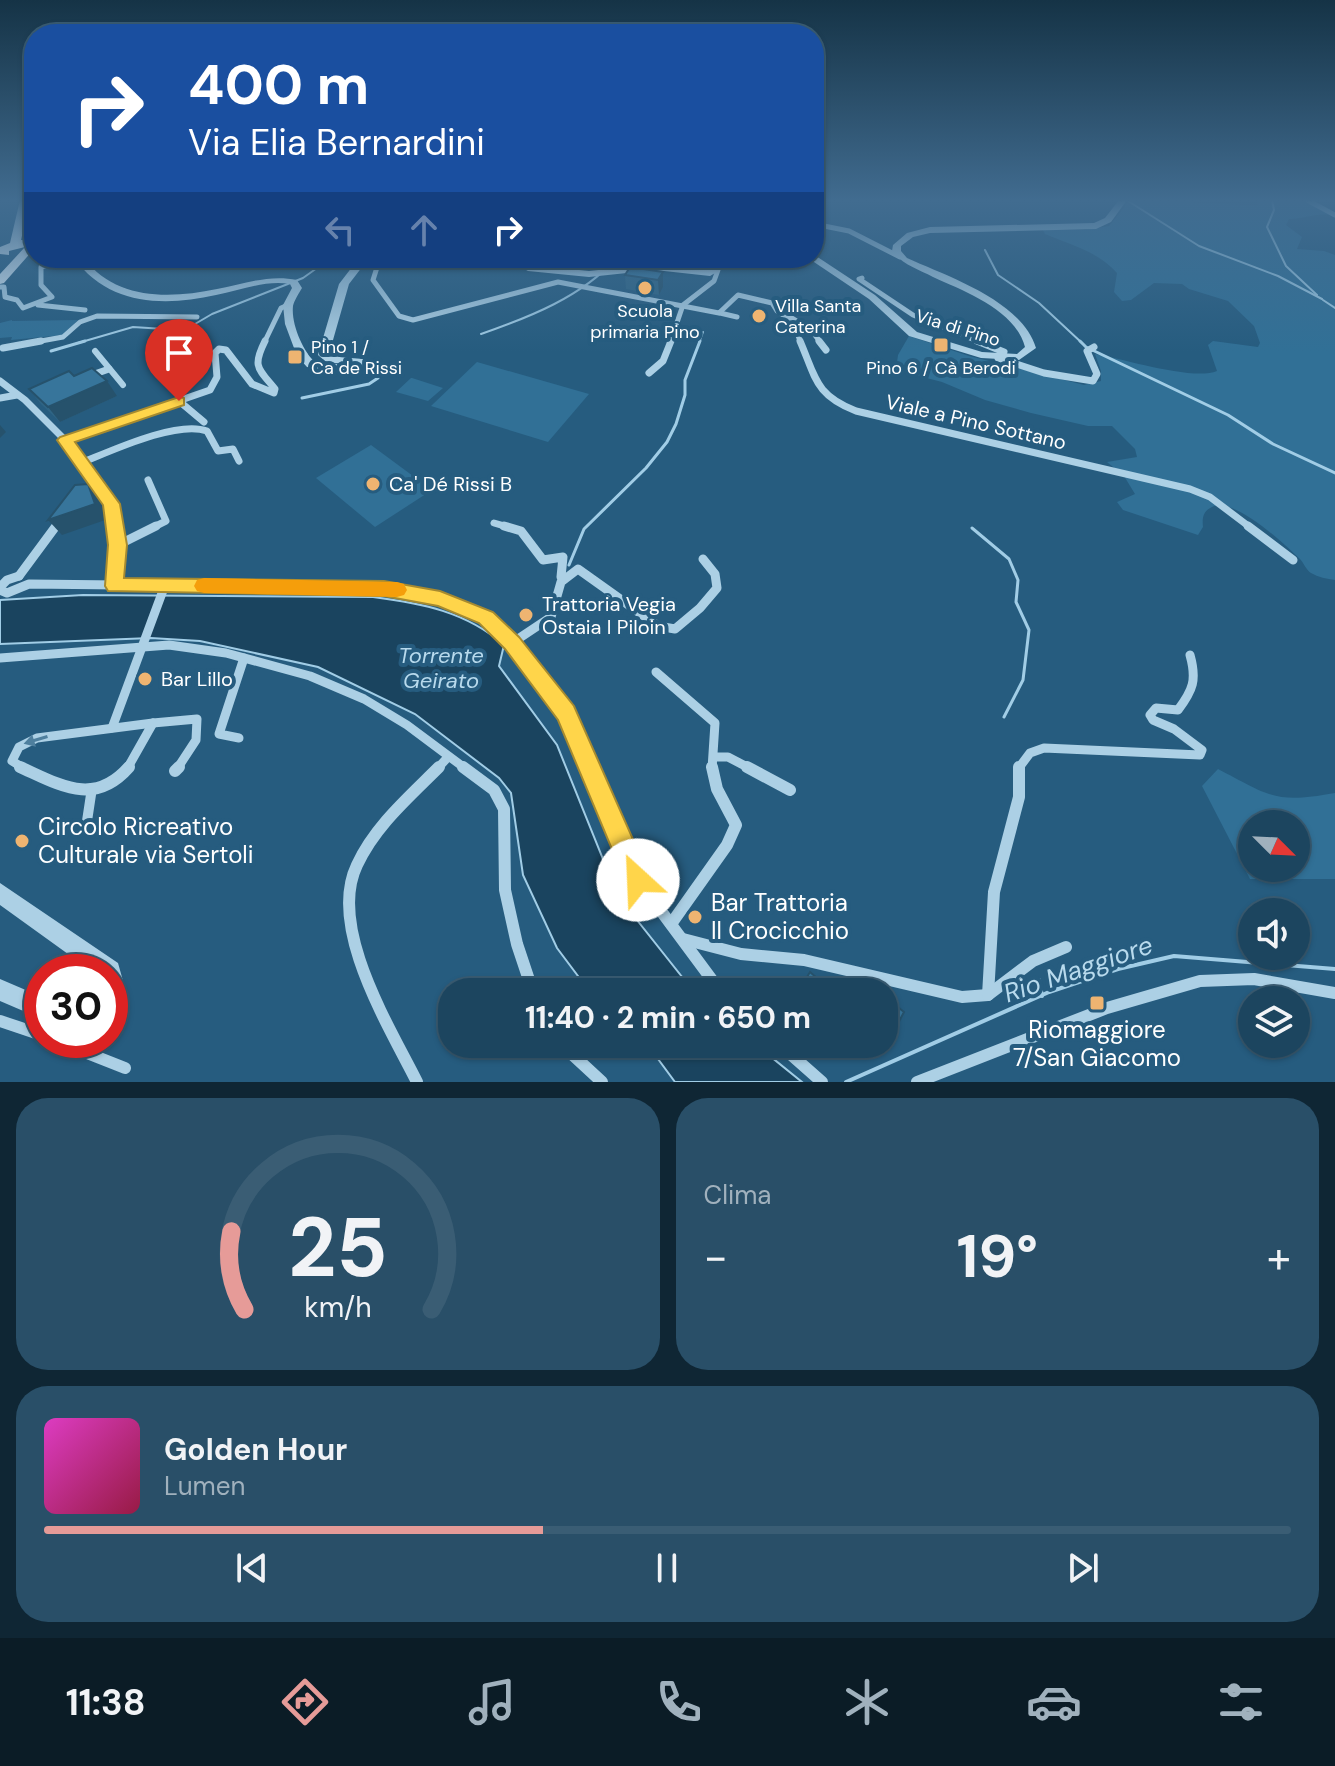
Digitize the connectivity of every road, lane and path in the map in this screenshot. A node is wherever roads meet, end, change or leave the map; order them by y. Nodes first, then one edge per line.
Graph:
1 (887, 250) edge
2 (898, 250) edge
3 (7, 253) edge
4 (900, 257) junction
5 (824, 265) edge
6 (41, 268) edge
7 (87, 268) edge
8 (356, 268) edge
9 (375, 268) edge
10 (528, 268) edge
11 (646, 268) edge
12 (663, 268) edge
13 (721, 268) edge
14 (718, 270) junction
15 (862, 278) dead end
16 (0, 284) edge
17 (37, 305) junction
18 (288, 305) junction
19 (683, 305) junction
20 (85, 310) dead end
21 (719, 313) junction
22 (913, 315) junction
23 (197, 317) dead end
24 (737, 317) dead end
25 (785, 317) junction
26 (902, 326) junction
27 (1, 347) edge
28 (1094, 347) dead end
29 (826, 350) dead end
30 (95, 351) dead end
31 (1004, 356) junction
32 (109, 369) junction
33 (1068, 369) dead end
34 (649, 373) dead end
35 (82, 378) edge
36 (0, 381) edge
37 (123, 385) dead end
38 (17, 395) junction
39 (35, 396) edge
40 (0, 398) edge
41 (25, 400) junction
42 (179, 401) junction
43 (204, 422) dead end
44 (65, 440) junction
45 (239, 461) dead end
46 (81, 463) junction
47 (95, 480) junction
48 (148, 480) dead end
49 (88, 488) edge
50 (65, 515) edge
51 (494, 523) dead end
52 (118, 545) junction
53 (703, 559) dead end
54 (1293, 560) dead end
55 (561, 579) junction
56 (20, 581) junction
57 (165, 585) junction
58 (114, 586) junction
59 (0, 589) edge
60 (512, 643) junction
61 (144, 647) junction
62 (1190, 655) dead end
63 (0, 658) edge
64 (244, 658) junction
65 (656, 672) dead end
66 (153, 723) junction
67 (112, 728) junction
68 (239, 738) dead end
69 (448, 757) junction
70 (714, 757) junction
71 (175, 771) dead end
72 (92, 788) junction
73 (790, 790) dead end
74 (87, 821) dead end
75 (0, 893) edge
76 (671, 924) junction
77 (682, 939) junction
78 (1066, 947) dead end
79 (86, 954) edge
80 (528, 978) edge
81 (711, 978) edge
82 (0, 990) edge
83 (1335, 993) edge
84 (988, 995) junction
85 (24, 1000) edge
86 (0, 1021) edge
87 (24, 1029) edge
88 (100, 1058) edge
89 (576, 1058) edge
90 (795, 1058) edge
91 (125, 1068) dead end
92 (817, 1078) edge
93 (417, 1082) edge
94 (602, 1082) edge
95 (917, 1082) edge

1 - 4 street
2 - 4 street
3 - 16 main road
4 - 31 street, Via di Pino
5 - 26 street, Via di Pino
6 - 17 street
7 - 18 street
8 - 18 street
9 - 19 street
10 - 11 street
12 - 14 street
13 - 14 street
14 - 19 street
15 - 22 street
16 - 17 street
17 - 20 street
18 - 42 street
19 - 21 street
19 - 34 street
21 - 24 street
21 - 25 street, Viale a Pino Sottano
22 - 26 street
22 - 31 street
23 - 27 street
25 - 29 street, Viale a Pino Sottano
25 - 54 street, Viale a Pino Sottano
26 - 31 street, Via di Pino
28 - 31 street
30 - 32 street
31 - 33 street
32 - 35 street
32 - 37 street
36 - 38 street
38 - 40 street
38 - 41 street
39 - 41 street
41 - 44 street
42 - 43 street
42 - 44 street
44 - 46 street
45 - 46 street
46 - 47 street
47 - 49 street
47 - 52 street
48 - 52 street
50 - 56 street
51 - 55 street
52 - 58 street
53 - 55 street
55 - 60 street
56 - 58 street
56 - 59 street
57 - 58 street
57 - 60 street
57 - 61 street
60 - 76 street
61 - 63 street
61 - 64 street
61 - 67 street
62 - 84 street
64 - 68 street
64 - 69 street
65 - 70 street
66 - 67 street
66 - 71 street
66 - 72 street
67 -> 72 street
69 - 80 street
69 - 93 street
70 - 73 street
70 - 76 street
72 - 74 street
75 - 79 street
76 - 77 street
77 - 81 street
77 - 84 street
78 - 84 street
82 - 85 street
83 - 95 street
86 - 87 street
88 - 91 street
89 - 94 street
90 - 92 street

